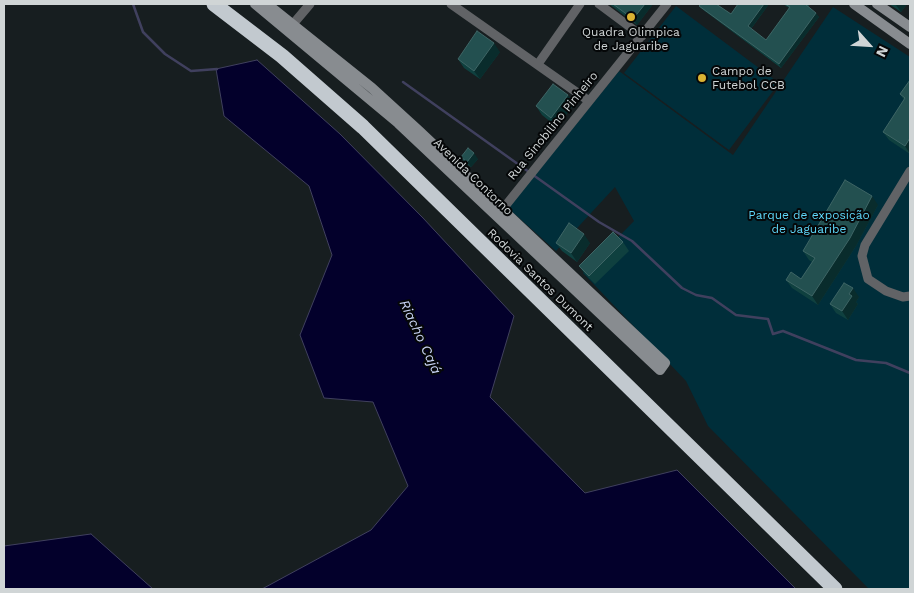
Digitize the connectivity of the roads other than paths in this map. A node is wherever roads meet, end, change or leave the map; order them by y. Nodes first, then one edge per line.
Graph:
1 (214, 4) edge
2 (255, 4) edge
3 (267, 4) edge
4 (310, 4) edge
5 (451, 4) edge
6 (580, 4) edge
7 (599, 4) edge
8 (667, 4) edge
9 (854, 4) edge
10 (877, 4) edge
11 (290, 27) junction
12 (910, 27) edge
13 (642, 36) junction
14 (910, 44) edge
15 (538, 64) junction
16 (589, 101) junction
17 (910, 171) edge
18 (499, 213) junction
19 (910, 296) edge
20 (665, 363) dead end
21 (835, 589) edge

1 - 21 highway, Rodovia Santos Dumont
2 - 11 street
3 - 11 street
4 - 11 street
5 - 15 street
6 - 15 street
7 - 13 street
8 - 13 street, Rua Sinobilino Pinheiro
9 - 14 street
10 - 12 street
11 - 18 street
13 - 16 street, Rua Sinobilino Pinheiro
15 - 16 street
16 - 18 street, Rua Sinobilino Pinheiro
17 - 19 street
18 - 20 street

